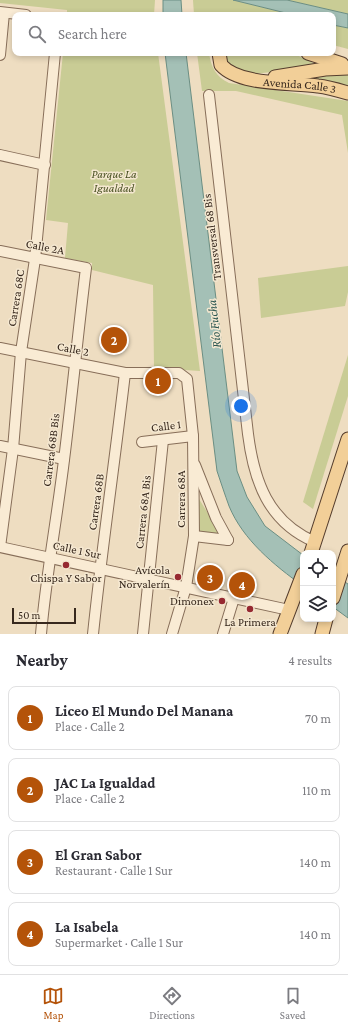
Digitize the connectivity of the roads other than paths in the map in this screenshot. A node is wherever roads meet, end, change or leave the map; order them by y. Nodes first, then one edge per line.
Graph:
1 (2, 12) edge
2 (12, 13) edge
3 (0, 55) edge
4 (336, 55) edge
5 (55, 56) edge
6 (219, 56) edge
7 (317, 56) edge
8 (348, 58) edge
9 (348, 67) edge
10 (252, 78) junction
11 (348, 94) edge
12 (209, 95) dead end
13 (0, 155) edge
14 (45, 165) junction
15 (0, 251) edge
16 (35, 259) junction
17 (86, 268) joint
18 (0, 348) edge
19 (21, 352) junction
20 (74, 362) junction
21 (124, 373) junction
22 (192, 436) junction
23 (348, 439) edge
24 (163, 440) junction
25 (142, 442) dead end
26 (0, 446) edge
27 (13, 448) junction
28 (64, 459) junction
29 (194, 462) junction
30 (194, 536) junction
31 (0, 547) edge
32 (313, 548) edge
33 (50, 558) junction
34 (345, 563) edge
35 (100, 568) junction
36 (149, 579) junction
37 (300, 581) edge
38 (186, 587) junction
39 (336, 589) edge
40 (234, 598) junction
41 (289, 610) junction
42 (325, 622) edge
43 (41, 634) edge
44 (94, 634) edge
45 (143, 634) edge
46 (172, 634) edge
47 (223, 634) edge
48 (280, 634) edge
49 (322, 634) edge

1 - 2 street
1 - 3 street
4 - 8 main road
5 - 14 street, Carrera 68C
6 - 10 main road, Avenida Calle 3
7 - 9 main road, Avenida Calle 3
9 - 10 main road, Avenida Calle 3
10 - 11 main road, Avenida Calle 3
12 - 32 street, Transversal 68 Bis
13 - 14 street
14 - 16 street, Carrera 68C
15 - 16 street, Calle 2A
16 - 17 street, Calle 2A
16 - 19 street, Carrera 68C
17 - 20 street, Carrera 68B Bis
18 - 19 street, Calle 2
19 - 20 street, Calle 2
19 - 27 street, Carrera 68C
20 - 21 street, Calle 2
20 - 28 street, Carrera 68B Bis
21 - 22 street, Calle 2
21 - 35 street, Carrera 68B
22 - 24 street, Calle 1
22 - 29 street
23 - 32 main road
24 - 25 street, Calle 1
24 - 36 street, Carrera 68A Bis
26 - 27 street
27 - 28 street
27 - 31 street, Carrera 68C
28 - 33 street, Carrera 68B Bis
29 - 30 street, Carrera 68A
29 - 30 street, Carrera 68A
30 - 38 street, Carrera 68A
31 - 33 street, Calle 1 Sur
33 - 35 street, Calle 1 Sur
33 - 43 street, Carrera 68B Bis
34 - 39 main road
35 - 36 street, Calle 1 Sur
35 - 44 street, Carrera 68B
36 - 38 street, Calle 1 Sur
36 - 45 street, Carrera 68A Bis
37 - 41 main road
38 - 40 street, Calle 1 Sur
38 - 46 street, Carrera 68A
40 - 41 street, Calle 1 Sur
40 - 47 street
41 - 48 main road
42 - 49 main road

